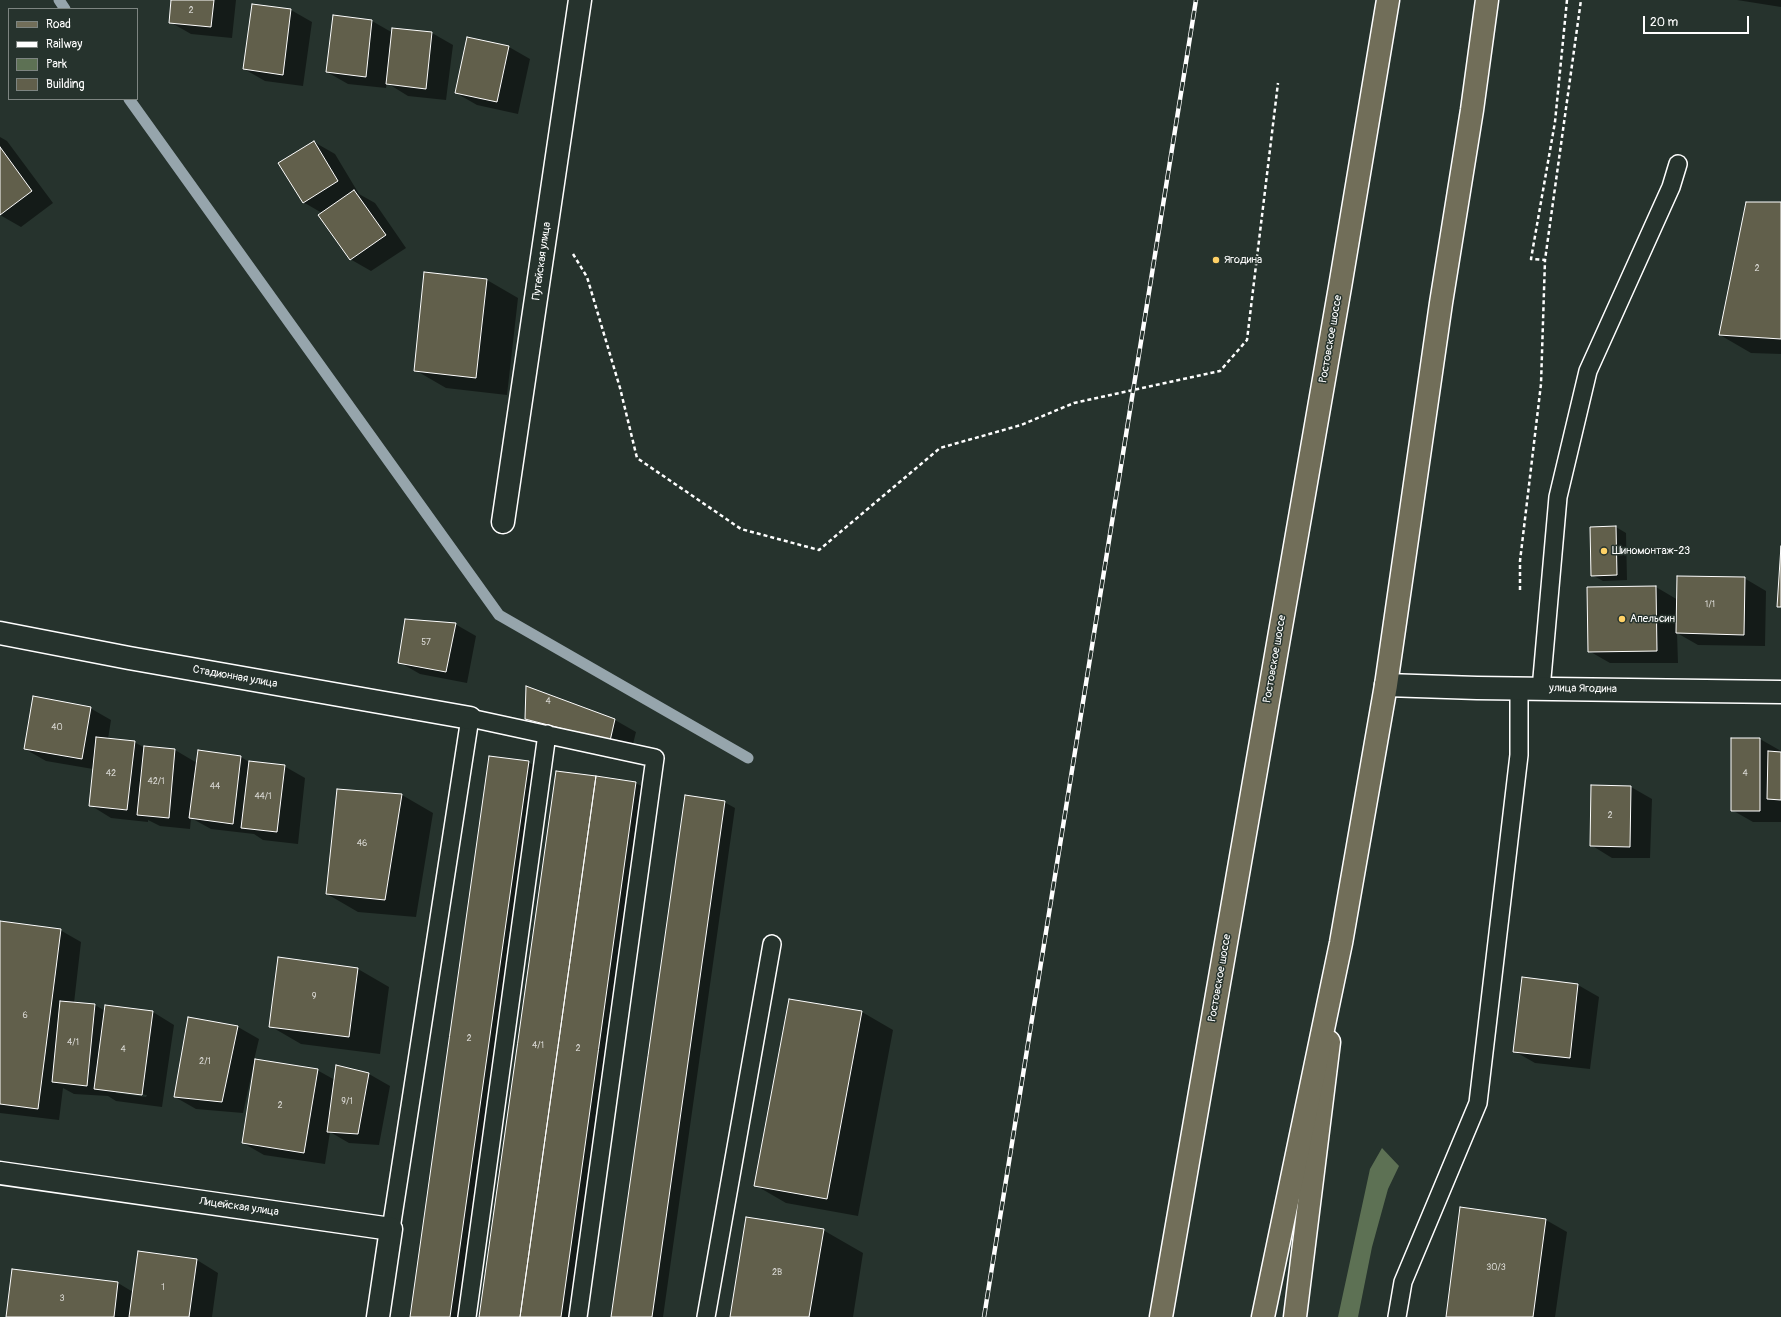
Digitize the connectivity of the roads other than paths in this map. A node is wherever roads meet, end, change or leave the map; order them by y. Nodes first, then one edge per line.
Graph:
1 (580, 0) edge
2 (1388, 0) edge
3 (1487, 0) edge
4 (1678, 164) dead end
5 (503, 522) dead end
6 (0, 633) edge
7 (1386, 685) junction
8 (1519, 689) junction
9 (1541, 689) junction
10 (1781, 692) edge
11 (470, 718) junction
12 (547, 734) junction
13 (1342, 943) junction
14 (772, 944) dead end
15 (0, 1172) edge
16 (391, 1229) junction
17 (378, 1317) edge
18 (467, 1317) edge
19 (578, 1317) edge
20 (706, 1317) edge
21 (1161, 1317) edge
22 (1263, 1317) edge
23 (1295, 1317) edge
24 (1398, 1317) edge

1 - 5 street, Путейская улица
2 - 21 main road, Ростовское шоссе
3 - 7 main road
4 - 9 lane
6 - 11 street, Стадионная улица
7 - 8 street, улица Ягодина
7 - 13 main road
8 - 9 street, улица Ягодина
8 - 24 lane
9 - 10 street, улица Ягодина
11 - 12 lane
11 - 16 lane
12 - 18 lane
12 - 19 lane
13 - 22 main road
13 - 23 main road
14 - 20 lane
15 - 16 street, Лицейская улица
16 - 17 street

